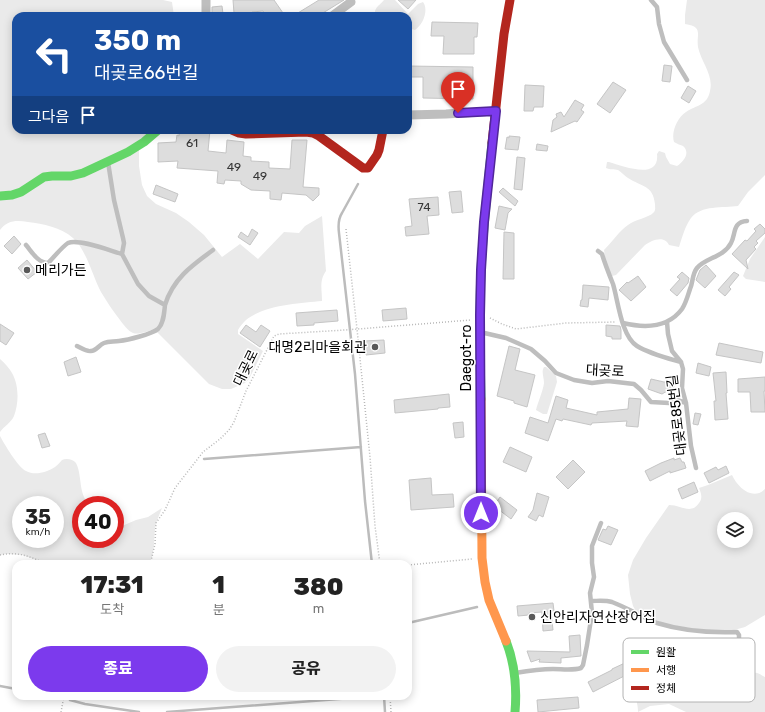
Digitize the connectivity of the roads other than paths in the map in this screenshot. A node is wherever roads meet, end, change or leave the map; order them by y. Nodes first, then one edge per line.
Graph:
1 (206, 0) edge
2 (510, 0) edge
3 (651, 0) edge
4 (351, 2) dead end
5 (206, 12) edge
6 (337, 12) edge
7 (687, 80) dead end
8 (496, 111) junction
9 (412, 114) edge
10 (154, 134) edge
11 (315, 134) edge
12 (382, 134) edge
13 (108, 162) junction
14 (0, 196) edge
15 (747, 221) dead end
16 (26, 245) dead end
17 (213, 250) dead end
18 (598, 251) dead end
19 (122, 254) junction
20 (165, 305) junction
21 (667, 322) junction
22 (623, 323) junction
23 (480, 332) junction
24 (77, 346) dead end
25 (681, 362) junction
26 (686, 403) junction
27 (696, 468) dead end
28 (601, 523) dead end
29 (591, 601) junction
30 (739, 638) edge
31 (515, 673) junction
32 (515, 712) edge

1 - 5 street
2 - 8 street, Daegot-ro
3 - 7 lane
4 - 6 street
8 - 9 street
8 - 23 street, Daegot-ro
10 - 13 street
11 - 12 street
13 - 14 street
13 - 19 lane
15 - 21 lane
16 - 19 lane
17 - 20 lane
18 - 22 lane, 대곶로85번길
19 - 20 lane
20 - 24 lane
21 - 22 lane
21 - 25 lane
22 - 25 lane, 대곶로85번길
23 - 26 lane, 대곶로
23 - 31 street, Daegot-ro
25 - 26 lane, 대곶로85번길
26 - 27 lane, 대곶로85번길
28 - 29 lane
29 - 30 lane
29 - 31 lane
31 - 32 street, Daegot-ro

